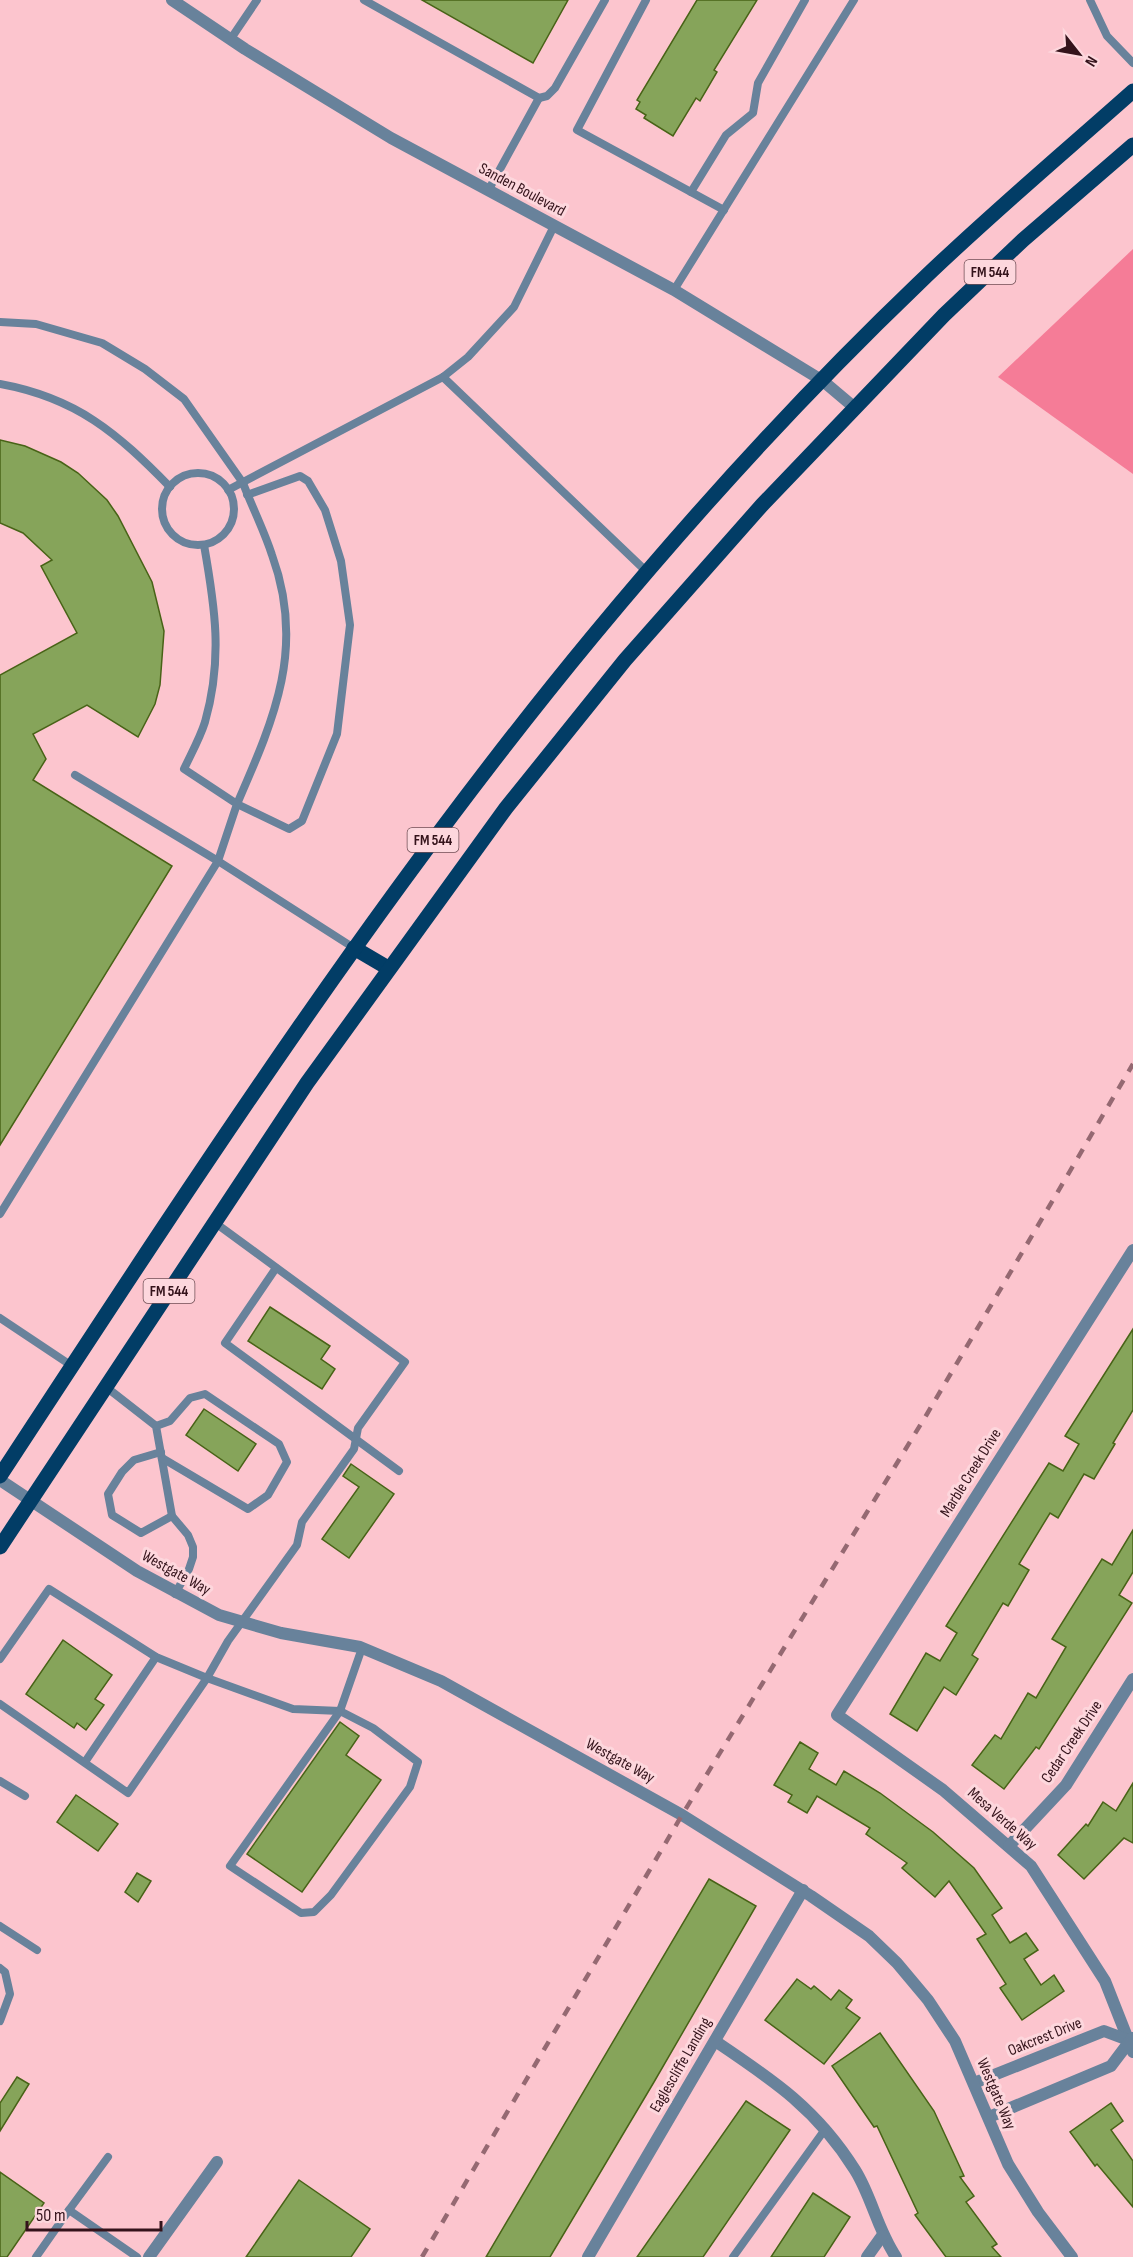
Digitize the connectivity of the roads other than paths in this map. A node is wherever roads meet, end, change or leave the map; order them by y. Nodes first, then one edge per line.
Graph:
1 (172, 0) edge
2 (257, 0) edge
3 (364, 0) edge
4 (605, 0) edge
5 (646, 0) edge
6 (805, 0) edge
7 (854, 0) edge
8 (1090, 0) edge
9 (230, 40) junction
10 (1133, 63) edge
11 (1133, 91) edge
12 (539, 98) junction
13 (1133, 145) edge
14 (488, 191) junction
15 (691, 192) junction
16 (724, 210) junction
17 (554, 226) junction
18 (674, 290) junction
19 (0, 322) edge
20 (443, 377) junction
21 (823, 381) junction
22 (0, 384) edge
23 (855, 408) junction
24 (243, 483) junction
25 (170, 487) junction
26 (228, 490) junction
27 (247, 495) junction
28 (204, 545) junction
29 (648, 573) junction
30 (75, 775) dead end
31 (237, 804) junction
32 (218, 861) junction
33 (354, 948) junction
34 (388, 968) junction
35 (0, 1214) edge
36 (214, 1222) junction
37 (1133, 1250) edge
38 (276, 1268) junction
39 (0, 1318) edge
40 (72, 1366) junction
41 (106, 1388) junction
42 (156, 1426) junction
43 (356, 1441) junction
44 (161, 1455) junction
45 (399, 1471) dead end
46 (0, 1478) edge
47 (32, 1500) junction
48 (172, 1516) junction
49 (0, 1547) edge
50 (175, 1594) junction
51 (242, 1622) junction
52 (362, 1648) junction
53 (156, 1656) junction
54 (0, 1659) edge
55 (207, 1678) junction
56 (1133, 1679) edge
57 (0, 1704) edge
58 (340, 1711) junction
59 (837, 1715) joint
60 (85, 1762) junction
61 (0, 1781) edge
62 (25, 1796) dead end
63 (1009, 1846) junction
64 (803, 1890) junction
65 (0, 1926) edge
66 (37, 1950) dead end
67 (0, 1968) edge
68 (0, 2021) edge
69 (715, 2041) junction
70 (1131, 2043) edge
71 (974, 2083) junction
72 (989, 2117) junction
73 (826, 2128) junction
74 (108, 2157) dead end
75 (217, 2162) dead end
76 (69, 2210) junction
77 (882, 2236) junction
78 (36, 2257) edge
79 (137, 2257) edge
80 (149, 2257) edge
81 (588, 2257) edge
82 (733, 2257) edge
83 (867, 2257) edge
84 (896, 2257) edge
85 (1072, 2257) edge

1 - 9 street, Sanden Boulevard
2 - 9 lane
3 - 12 lane
4 - 12 lane
5 - 15 lane
6 - 15 lane
7 - 16 lane
8 - 10 lane
9 - 14 street, Sanden Boulevard
11 - 21 main road, FM 544 / FM 544
12 - 14 lane
13 - 23 main road, FM 544 / FM 544
14 - 17 street, Sanden Boulevard
15 - 16 lane
16 - 18 lane
17 - 18 street, Sanden Boulevard
17 - 20 lane
18 - 21 street, Sanden Boulevard
19 - 24 lane
20 - 24 lane
20 - 29 lane
21 - 23 street, Sanden Boulevard
21 - 29 main road, FM 544 / FM 544
22 - 25 lane
23 - 34 main road, FM 544 / FM 544
24 - 26 lane
24 - 27 lane
25 - 26 lane
25 - 28 lane
26 - 28 lane
27 - 31 lane
27 - 31 lane
28 - 31 lane
29 - 33 main road, FM 544 / FM 544
30 - 32 lane
31 - 32 lane
32 - 33 lane
32 - 35 lane
33 - 34 main road
33 - 40 main road, FM 544 / FM 544
34 - 36 main road, FM 544 / FM 544
36 - 38 lane
36 - 41 main road, FM 544 / FM 544
37 - 59 street, Marble Creek Drive
38 - 43 lane
38 - 43 lane
39 - 40 lane
40 - 46 main road, FM 544 / FM 544
41 - 42 lane
41 - 47 main road, FM 544 / FM 544
42 - 44 lane
42 - 44 lane
43 - 45 lane
43 - 51 lane
44 - 48 lane
44 - 48 lane
46 - 47 street, Westgate Way
47 - 49 main road, FM 544 / FM 544
47 - 50 street, Westgate Way
48 - 50 lane
50 - 51 street, Westgate Way
51 - 52 street, Westgate Way
51 - 55 lane
52 - 58 lane
52 - 64 street, Westgate Way
53 - 54 lane
53 - 55 lane
53 - 60 lane
55 - 58 lane
55 - 60 lane
56 - 63 street, Cedar Creek Drive
57 - 60 lane
58 - 58 lane
59 - 63 street, Mesa Verde Way
61 - 62 lane
63 - 70 street, Mesa Verde Way
64 - 69 street, Eaglescliffe Landing
64 - 71 street, Westgate Way
65 - 66 lane
67 - 68 lane
69 - 73 street
69 - 81 street, Eaglescliffe Landing
70 - 71 street, Oakcrest Drive
70 - 72 street
71 - 72 street, Westgate Way
72 - 85 street, Westgate Way
73 - 77 street
73 - 82 lane
74 - 76 lane
75 - 80 street
76 - 78 lane
76 - 79 lane
77 - 83 street
77 - 84 street

